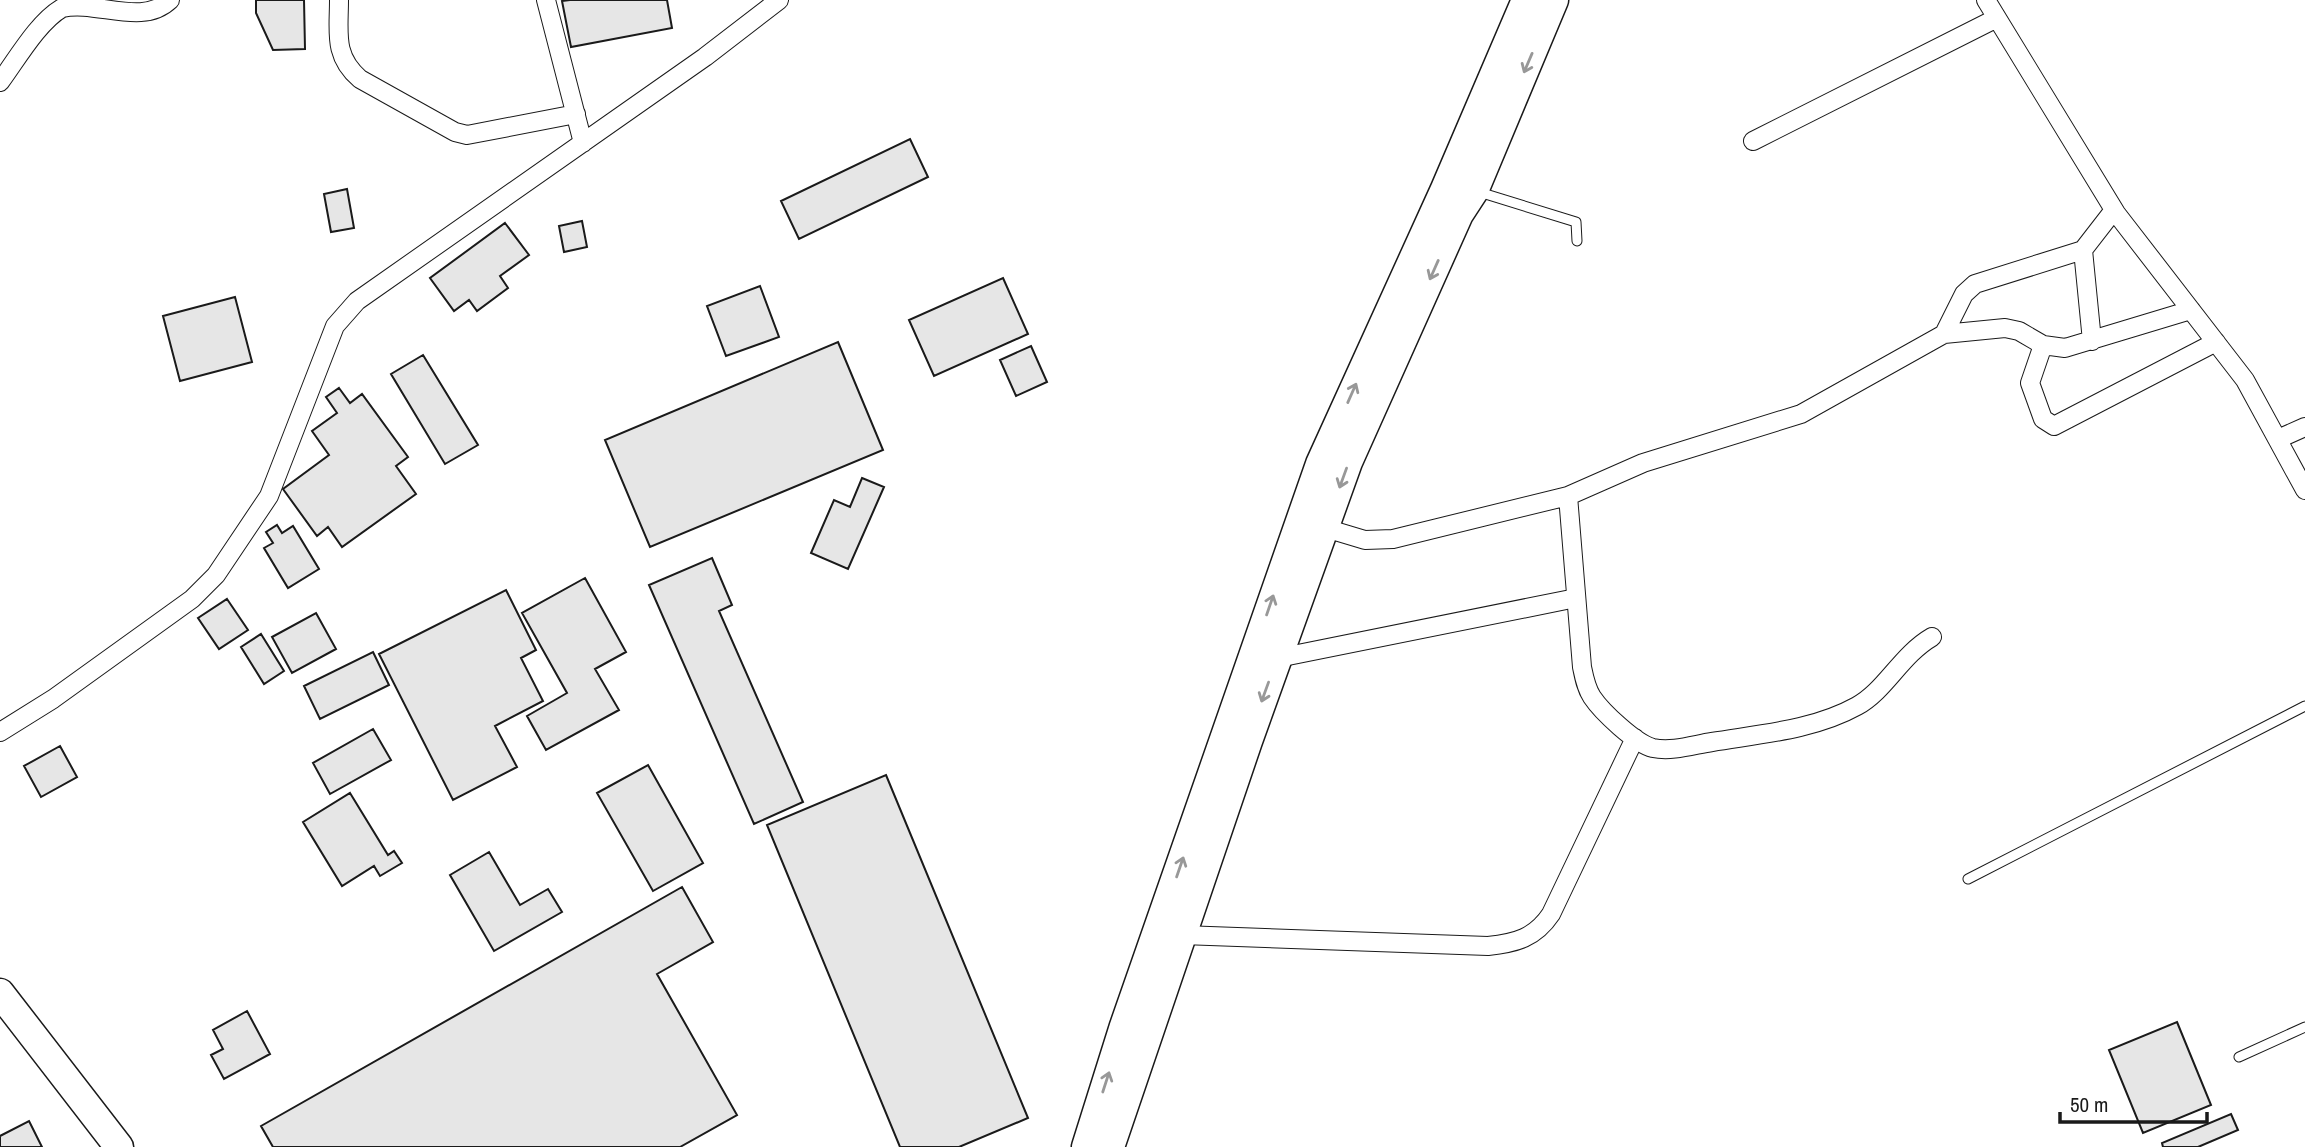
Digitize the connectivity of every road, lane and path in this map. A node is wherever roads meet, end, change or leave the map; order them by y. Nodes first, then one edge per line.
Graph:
1 (170, 0) edge
2 (339, 0) edge
3 (546, 0) edge
4 (779, 0) edge
5 (1526, 0) edge
6 (1554, 0) edge
7 (1986, 0) edge
8 (1997, 18) junction
9 (0, 82) edge
10 (576, 114) junction
11 (1753, 141) dead end
12 (583, 143) junction
13 (1474, 191) junction
14 (2114, 210) junction
15 (1577, 241) dead end
16 (2082, 250) junction
17 (2191, 310) junction
18 (1944, 334) junction
19 (2092, 341) junction
20 (2216, 342) junction
21 (2043, 345) junction
22 (2305, 427) edge
23 (2278, 439) junction
24 (2305, 490) edge
25 (1568, 496) junction
26 (1325, 527) junction
27 (1576, 598) junction
28 (1931, 637) dead end
29 (1278, 658) junction
30 (2305, 706) edge
31 (0, 732) edge
32 (1634, 738) junction
33 (1968, 879) dead end
34 (1182, 935) junction
35 (0, 993) edge
36 (2305, 1027) edge
37 (1130, 1049) junction
38 (2239, 1057) dead end
39 (119, 1147) edge
40 (1086, 1147) edge
41 (1110, 1147) edge

1 - 9 street
2 - 10 street
3 - 10 street
4 - 12 street
37 -> 5 main road
6 -> 13 main road
7 - 8 street
8 - 11 street
8 - 14 street
10 - 12 street
12 - 31 street
13 - 15 lane
13 -> 26 main road
14 - 16 street
14 - 17 street
16 - 18 street
16 - 19 street
17 - 19 street
17 - 20 street
18 - 21 street
18 - 25 street
19 - 21 street
20 - 21 street
20 - 23 street
22 - 23 street
23 - 24 street
25 - 26 street
25 - 27 street
26 - 29 main road
27 - 29 street
27 - 32 street
28 - 32 street
29 -> 34 main road
30 - 33 lane
32 - 34 street
34 - 37 main road
35 - 39 main road
36 - 38 lane
40 -> 37 main road
37 - 41 main road

